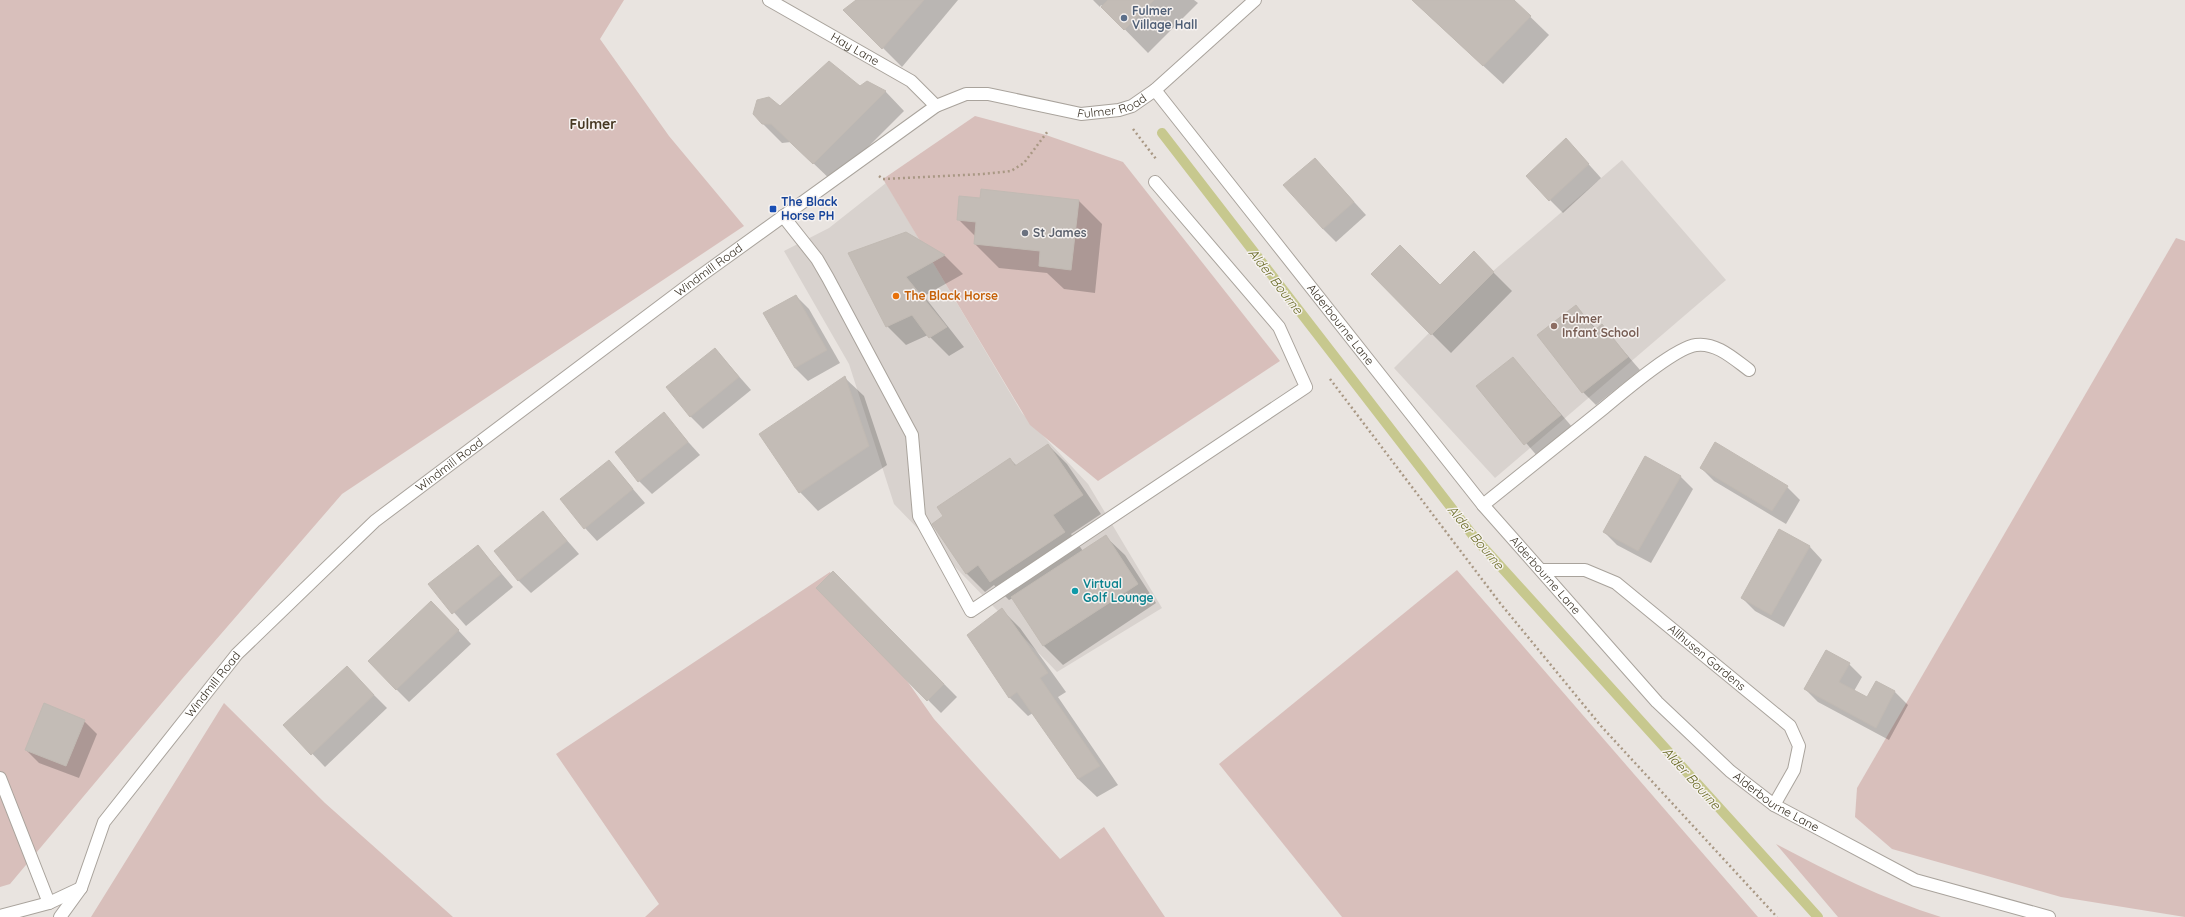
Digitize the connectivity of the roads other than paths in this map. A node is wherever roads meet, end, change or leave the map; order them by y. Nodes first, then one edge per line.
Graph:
1 (769, 0) edge
2 (1255, 0) edge
3 (1155, 90) junction
4 (936, 106) junction
5 (1154, 182) dead end
6 (783, 216) junction
7 (1749, 370) dead end
8 (1483, 506) junction
9 (1541, 570) junction
10 (0, 778) edge
11 (1774, 805) junction
12 (81, 888) junction
13 (49, 903) junction
14 (0, 916) edge
15 (60, 917) edge
16 (2049, 917) edge

1 - 4 street, Hay Lane
2 - 3 street, Fulmer Road
3 - 4 street, Fulmer Road
3 - 8 street, Alderbourne Lane
4 - 6 street, Windmill Road
5 - 6 street
6 - 12 street, Windmill Road
7 - 8 street
8 - 9 street, Alderbourne Lane
9 - 11 street, Alderbourne Lane
9 - 11 street, Allhusen Gardens
10 - 13 street
11 - 16 street, Alderbourne Lane
12 - 13 street
12 - 15 street, Windmill Road
13 - 14 street

